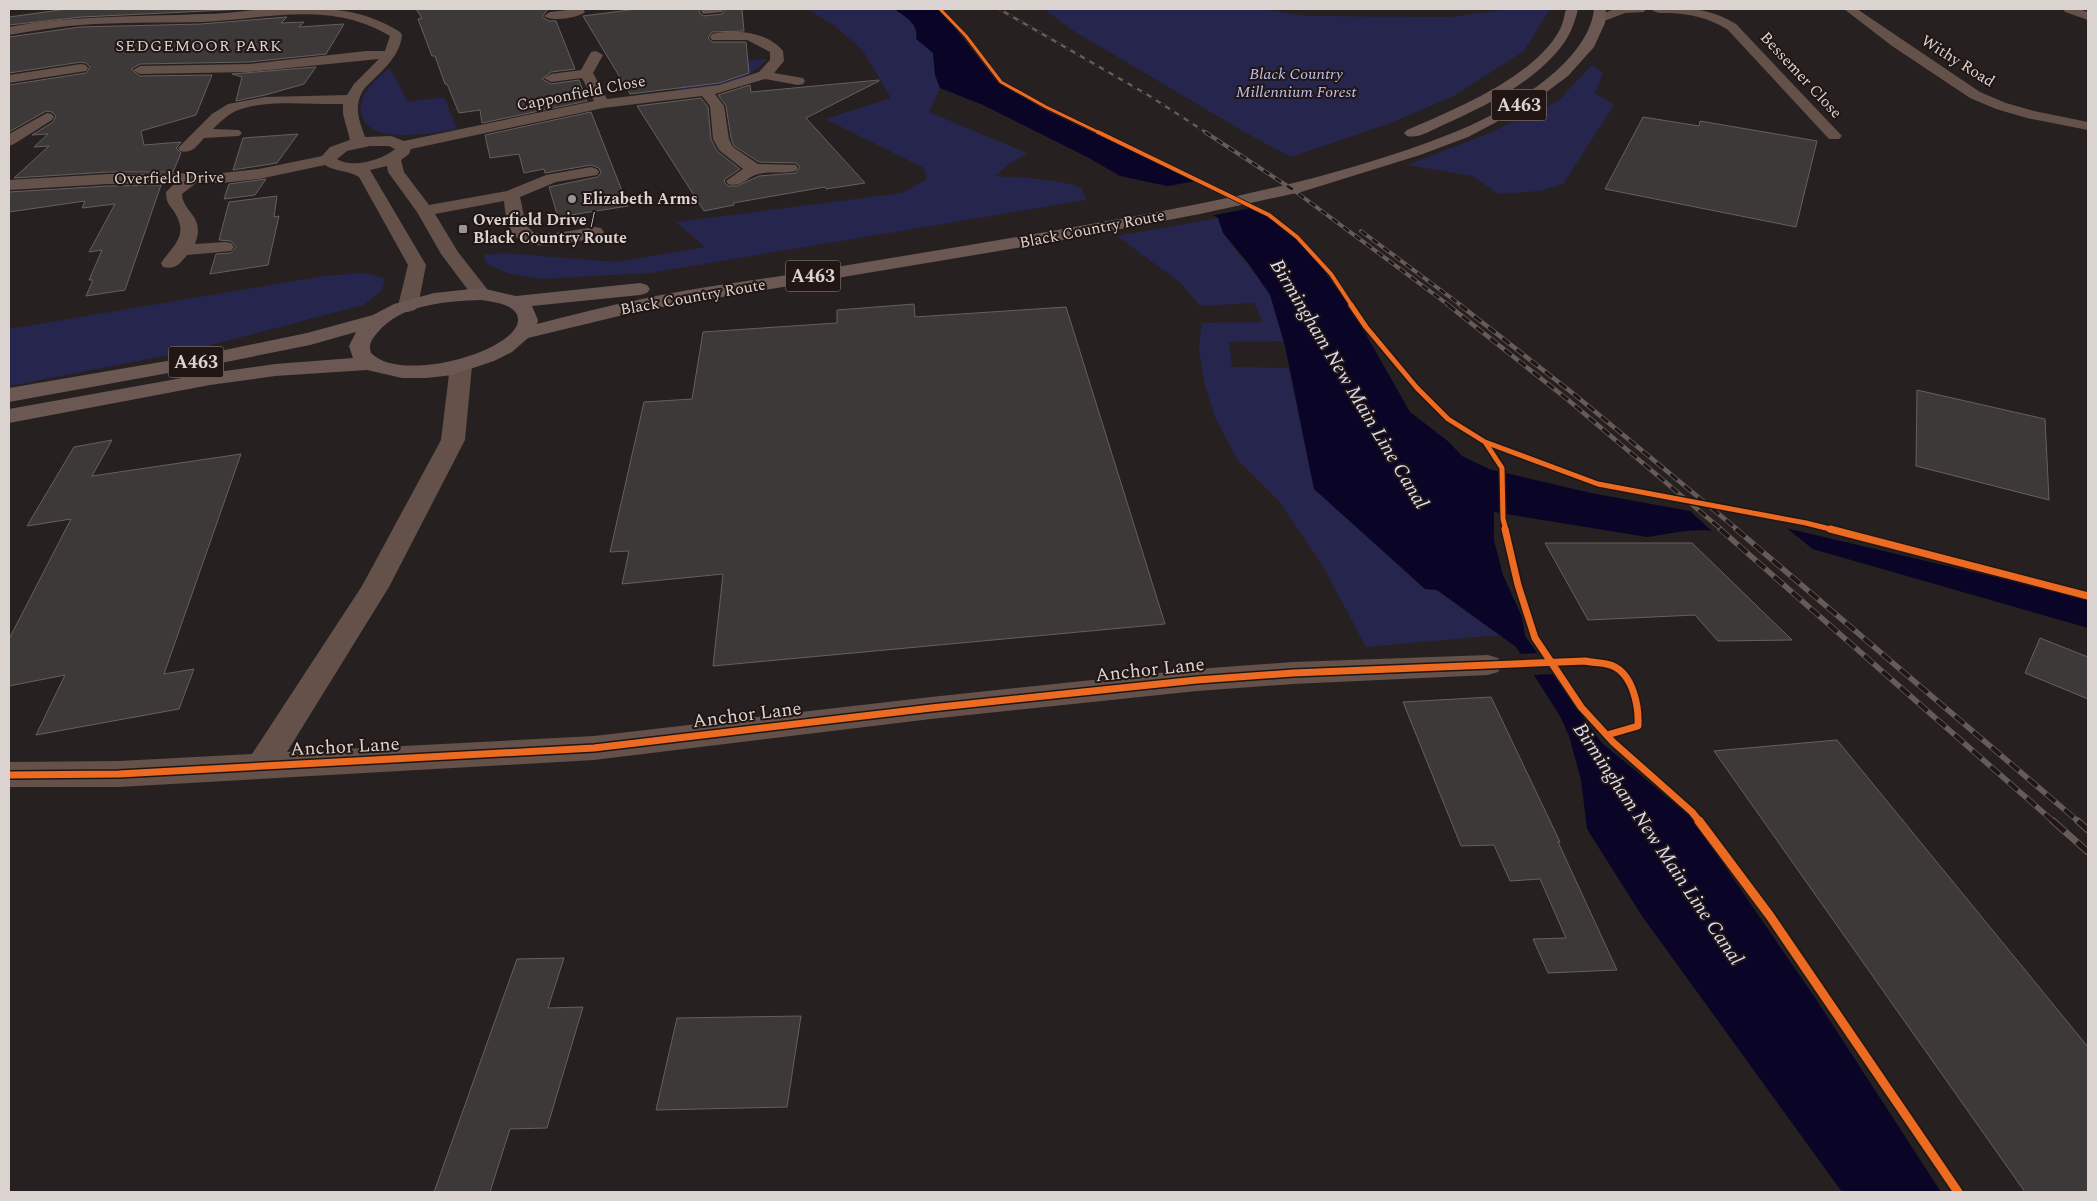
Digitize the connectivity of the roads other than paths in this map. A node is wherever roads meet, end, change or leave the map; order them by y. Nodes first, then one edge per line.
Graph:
1 (119, 9) edge
2 (1572, 9) edge
3 (1640, 9) edge
4 (1657, 9) edge
5 (1850, 9) edge
6 (2069, 9) edge
7 (279, 10) edge
8 (376, 10) dead end
9 (1685, 10) edge
10 (579, 12) dead end
11 (1600, 14) edge
12 (353, 15) junction
13 (550, 16) edge
14 (2088, 16) edge
15 (108, 19) junction
16 (9, 31) edge
17 (716, 37) dead end
18 (389, 55) junction
19 (596, 55) dead end
20 (81, 68) dead end
21 (175, 68) junction
22 (140, 70) dead end
23 (586, 74) junction
24 (764, 75) junction
25 (551, 78) dead end
26 (9, 79) edge
27 (798, 81) dead end
28 (154, 83) dead end
29 (706, 92) junction
30 (351, 99) junction
31 (604, 104) junction
32 (47, 117) dead end
33 (2088, 126) edge
34 (234, 133) dead end
35 (202, 134) junction
36 (1834, 136) dead end
37 (1401, 138) dead end
38 (9, 141) edge
39 (359, 143) junction
40 (186, 148) dead end
41 (398, 152) junction
42 (328, 160) junction
43 (354, 167) junction
44 (790, 168) dead end
45 (754, 169) junction
46 (591, 172) dead end
47 (191, 179) junction
48 (734, 181) dead end
49 (1247, 182) dead end
50 (9, 185) edge
51 (511, 195) junction
52 (1185, 195) dead end
53 (425, 212) junction
54 (1098, 219) junction
55 (595, 232) dead end
56 (225, 247) dead end
57 (184, 250) junction
58 (170, 263) dead end
59 (482, 294) junction
60 (516, 302) junction
61 (408, 306) junction
62 (382, 319) junction
63 (524, 332) junction
64 (370, 363) junction
65 (461, 366) junction
66 (9, 395) edge
67 (9, 416) edge
68 (1488, 665) dead end
69 (261, 767) junction
70 (9, 775) edge

1 - 15 street
2 - 37 highway, A463
3 - 11 street
4 - 9 street, Bessemer Close
5 - 33 street, Withy Road
6 - 14 street
7 - 12 street
7 - 15 street
8 - 12 street
9 - 36 street, Bessemer Close
10 - 13 street
11 - 54 highway, Black Country Route / A463
12 - 18 street
15 - 16 street
17 - 24 street
18 - 21 street
18 - 30 street
19 - 23 street
20 - 26 street
21 - 22 street
21 - 28 street
23 - 25 street
23 - 31 street
24 - 27 street
24 - 29 street, Capponfield Close
29 - 31 street, Capponfield Close
29 - 45 street
30 - 35 street
30 - 39 street
31 - 41 street, Capponfield Close
32 - 38 street
34 - 35 street
35 - 40 street
39 - 41 street
39 - 42 street
41 - 43 street, Capponfield Close
41 - 53 street
42 - 43 street
42 - 47 street, Overfield Drive
43 - 61 street
44 - 45 street
45 - 48 street
46 - 51 street
47 - 50 street, Overfield Drive
47 - 57 street
49 - 52 highway, Black Country Route
51 - 53 street
51 - 55 street
53 - 59 street
54 - 60 highway, Black Country Route / A463
54 - 63 highway, Black Country Route / A463
56 - 57 street
57 - 58 street
59 - 60 highway, Black Country Route
59 - 61 highway, Black Country Route
60 - 63 highway
61 - 62 highway, Black Country Route
62 - 64 highway, Black Country Route
62 - 66 highway, Black Country Route / A463
63 - 65 highway, Black Country Route
64 - 65 highway, Black Country Route
64 - 67 highway, Black Country Route / A463
65 - 69 street
68 - 69 street, Anchor Lane
69 - 70 street, Anchor Lane

